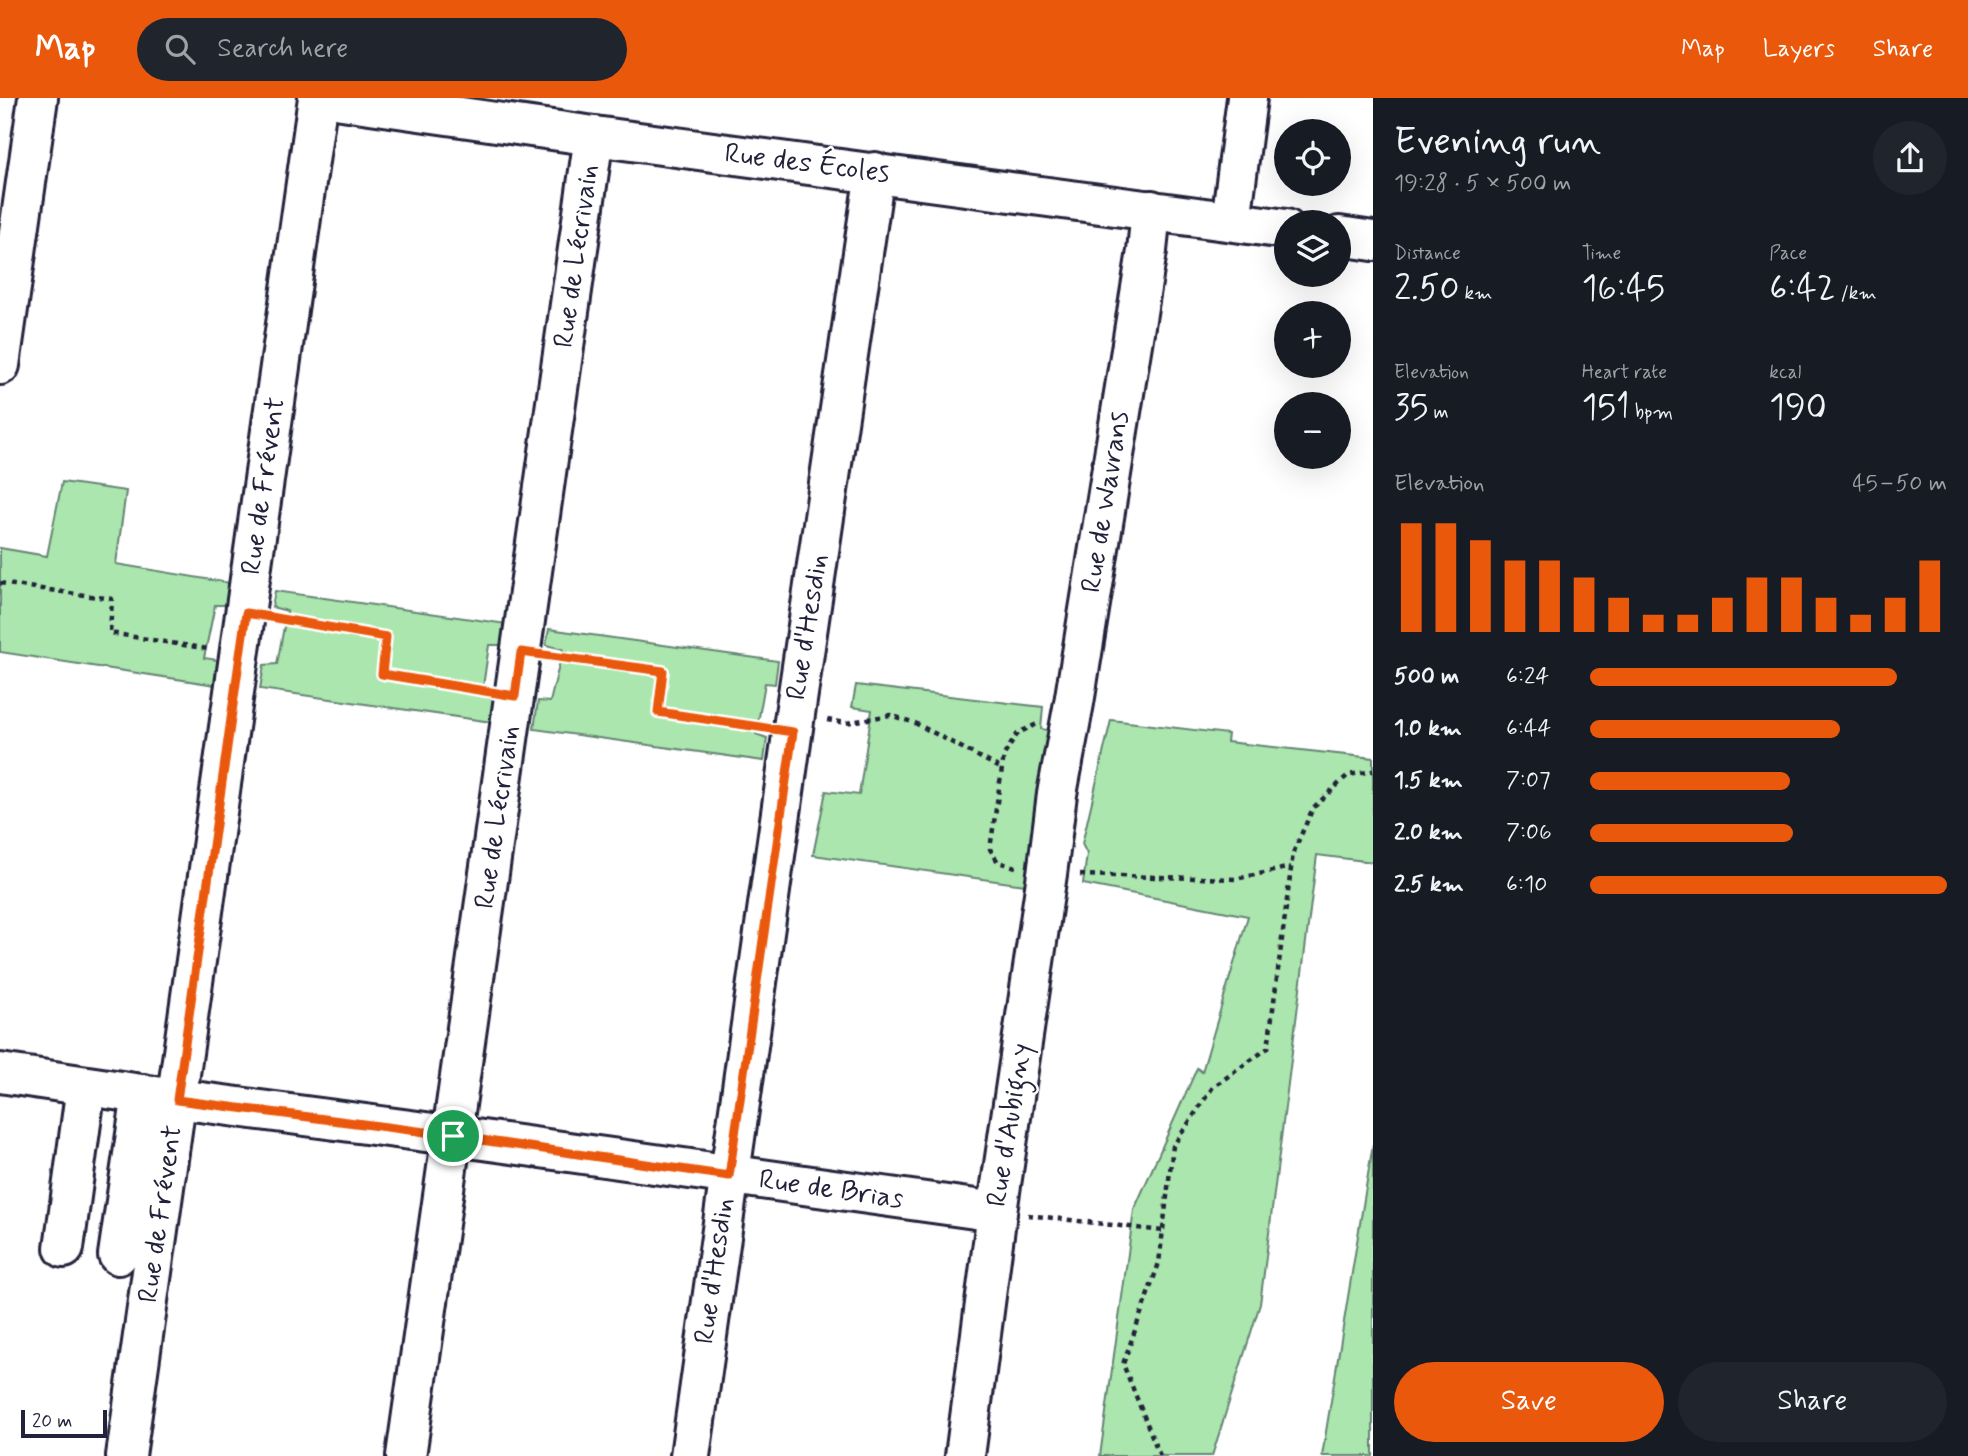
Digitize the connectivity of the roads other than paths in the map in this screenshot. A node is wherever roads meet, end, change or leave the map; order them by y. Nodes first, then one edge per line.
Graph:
1 (38, 98) edge
2 (318, 98) edge
3 (328, 98) edge
4 (1247, 98) edge
5 (532, 112) edge
6 (594, 136) junction
7 (875, 172) junction
8 (1151, 210) junction
9 (1231, 221) junction
10 (1274, 227) edge
11 (1351, 237) edge
12 (1373, 240) edge
13 (0, 365) edge
14 (1057, 794) joint
15 (0, 1073) edge
16 (86, 1086) junction
17 (159, 1097) junction
18 (453, 1136) junction
19 (729, 1176) junction
20 (997, 1212) junction
21 (64, 1248) dead end
22 (118, 1255) dead end
23 (126, 1456) edge
24 (406, 1456) edge
25 (690, 1456) edge
26 (965, 1456) edge

1 - 13 street
2 - 17 street, Rue de Frévent
3 - 5 street, Rue des Écoles
4 - 9 street
5 - 6 street, Rue des Écoles
6 - 7 street, Rue des Écoles
6 - 18 street, Rue de Lécrivain
7 - 8 street, Rue des Écoles
7 - 19 street, Rue d'Hesdin
8 - 9 street, Rue des Écoles
8 - 14 street, Rue de Wavrans
9 - 10 street, Rue des Écoles
11 - 12 street
14 - 20 street, Rue d'Aubigny
15 - 16 street, Rue de Brias
16 - 17 street, Rue de Brias
16 - 21 street
17 - 18 street, Rue de Brias
17 - 22 street
17 - 23 street, Rue de Frévent
18 - 19 street, Rue de Brias
18 - 24 street, Rue de Lécrivain
19 - 20 street, Rue de Brias
19 - 25 street, Rue d'Hesdin
20 - 26 street, Rue d'Aubigny

